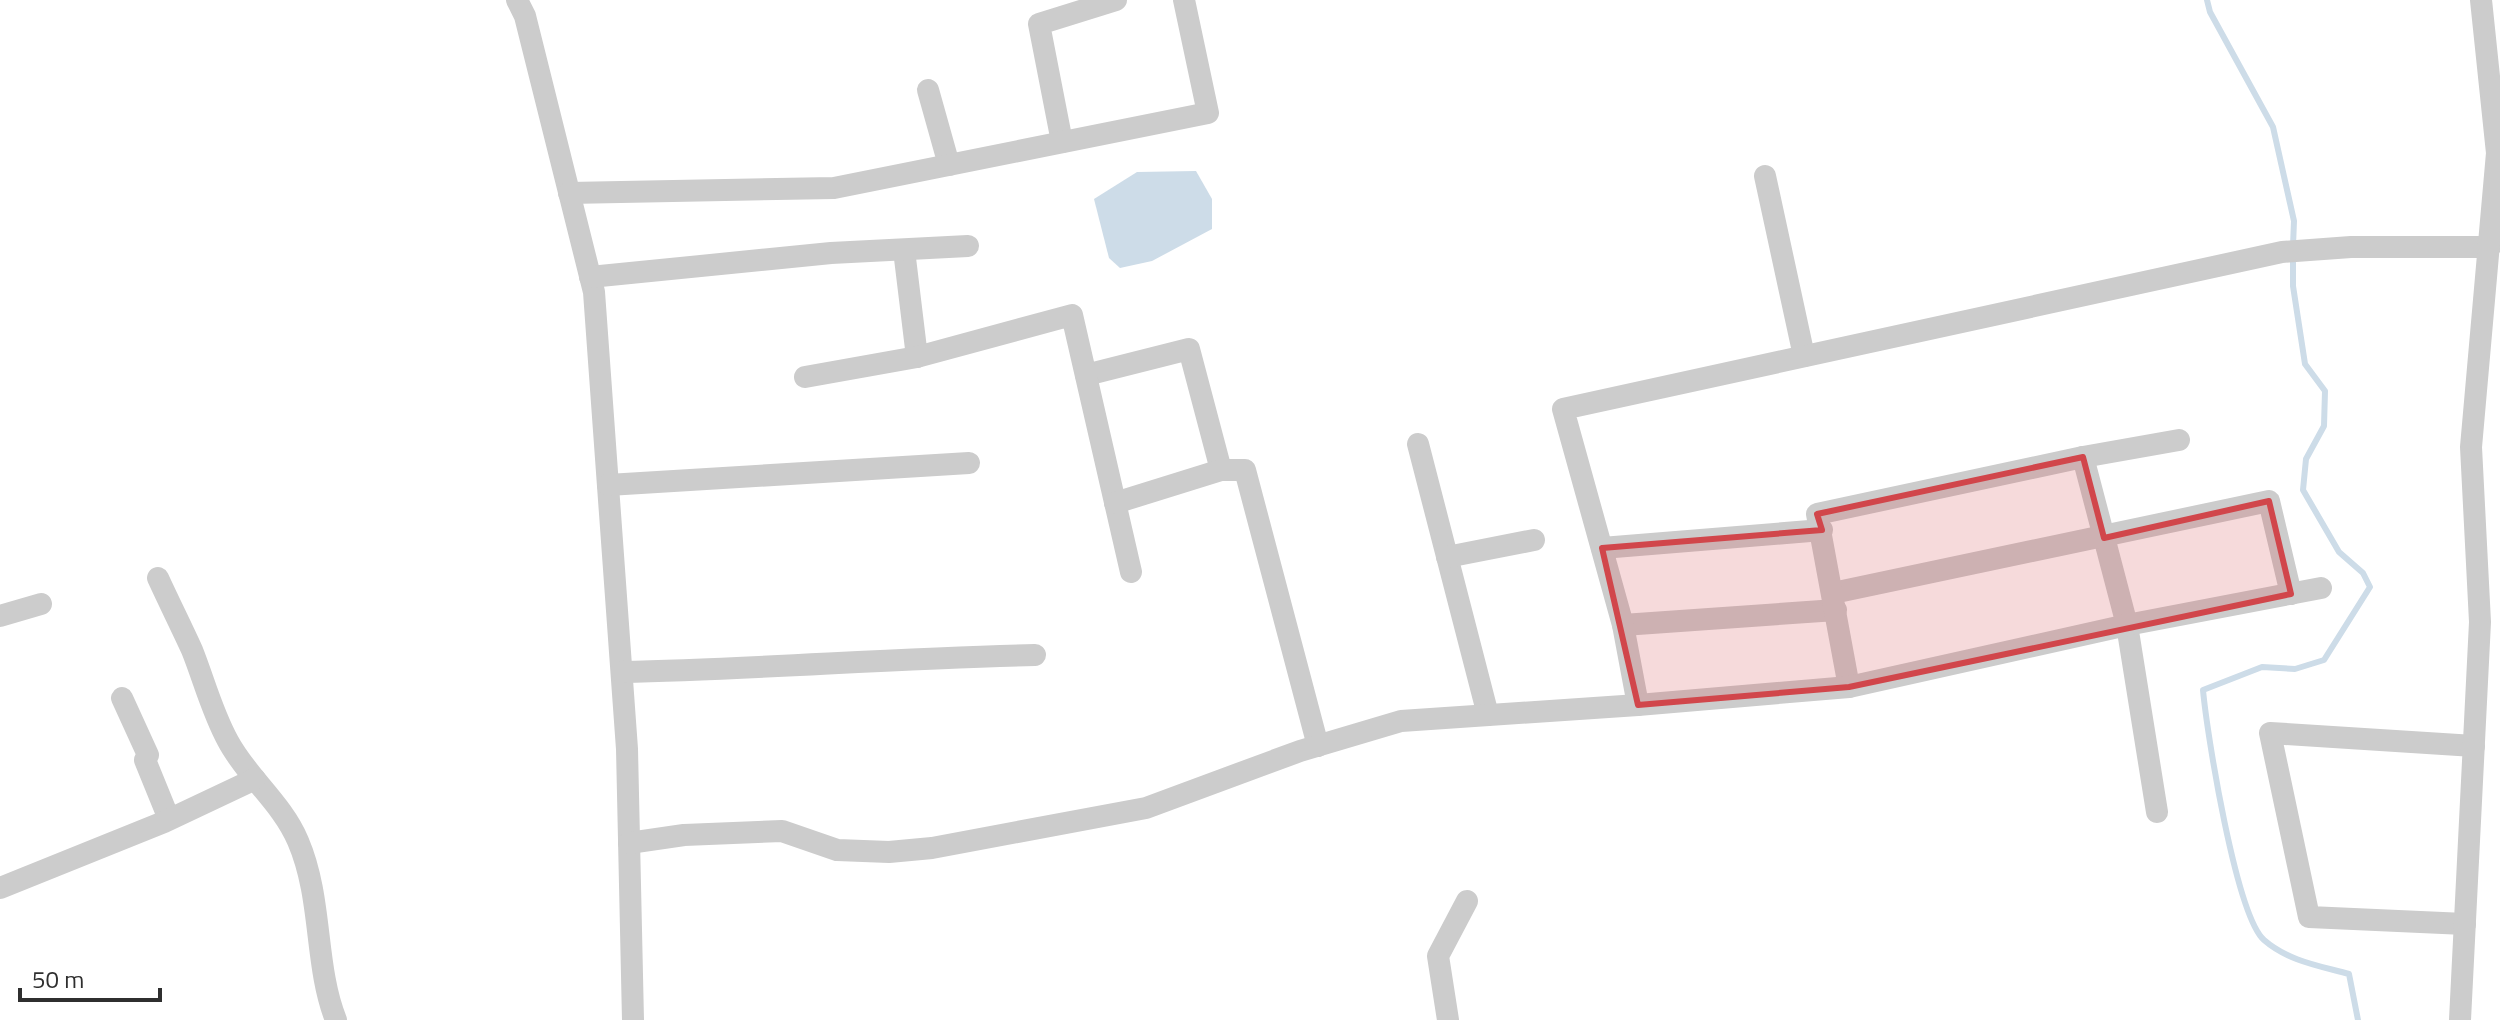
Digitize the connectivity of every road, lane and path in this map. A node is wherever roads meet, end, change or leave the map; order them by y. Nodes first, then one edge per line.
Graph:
1 (517, 0) edge
2 (1116, 0) edge
3 (1184, 0) edge
4 (2481, 0) edge
5 (928, 90) dead end
6 (1062, 142) junction
7 (949, 165) junction
8 (1765, 176) dead end
9 (569, 193) junction
10 (968, 246) dead end
11 (2490, 247) junction
12 (904, 250) junction
13 (590, 277) junction
14 (2491, 319) edge
15 (1804, 356) junction
16 (917, 357) junction
17 (1086, 375) junction
18 (805, 377) dead end
19 (2179, 440) dead end
20 (1418, 444) dead end
21 (2083, 457) junction
22 (969, 463) dead end
23 (1221, 470) junction
24 (608, 485) junction
25 (1115, 503) junction
26 (1822, 530) junction
27 (2104, 538) junction
28 (1534, 540) dead end
29 (1602, 548) junction
30 (1447, 557) junction
31 (1131, 572) dead end
32 (158, 578) dead end
33 (2321, 588) dead end
34 (2291, 594) junction
35 (1834, 601) junction
36 (41, 604) dead end
37 (0, 616) edge
38 (1623, 625) junction
39 (2127, 625) junction
40 (1035, 655) dead end
41 (622, 672) junction
42 (1849, 687) junction
43 (122, 698) dead end
44 (1638, 705) junction
45 (1488, 715) junction
46 (1318, 746) junction
47 (2474, 746) junction
48 (255, 779) junction
49 (2157, 812) dead end
50 (169, 819) junction
51 (629, 843) junction
52 (0, 888) edge
53 (1467, 901) dead end
54 (2465, 924) junction
55 (336, 1020) edge
56 (633, 1020) edge
57 (1448, 1020) edge
58 (2460, 1020) edge

1 - 9 street
2 - 6 street
3 - 6 street
4 - 11 street
5 - 7 street
6 - 7 street
7 - 9 street
8 - 15 street
9 - 13 street
10 - 12 street
11 - 14 street
11 - 15 street
12 - 13 street
12 - 16 street
13 - 24 street
14 - 47 street
15 - 29 street
16 - 17 street
16 - 18 street
17 - 23 street
17 - 25 street
19 - 21 street
20 - 30 street
21 - 26 street
21 - 27 street
22 - 24 street
23 - 25 street
23 - 46 street
24 - 41 street
25 - 31 street
26 - 29 street
26 - 35 street
27 - 34 street
27 - 35 street
27 - 39 street
28 - 30 street
29 - 38 street
30 - 45 street
32 - 48 street
33 - 34 street
34 - 39 street
35 - 38 street
35 - 42 street
36 - 37 street
38 - 44 street
39 - 42 street
39 - 49 street
40 - 41 street
41 - 51 street
42 - 44 street
43 - 50 street
44 - 45 street
45 - 46 street
46 - 51 street
47 - 54 street
47 - 54 street
48 - 50 street
48 - 55 street
50 - 52 street
51 - 56 street
53 - 57 street
54 - 58 street

